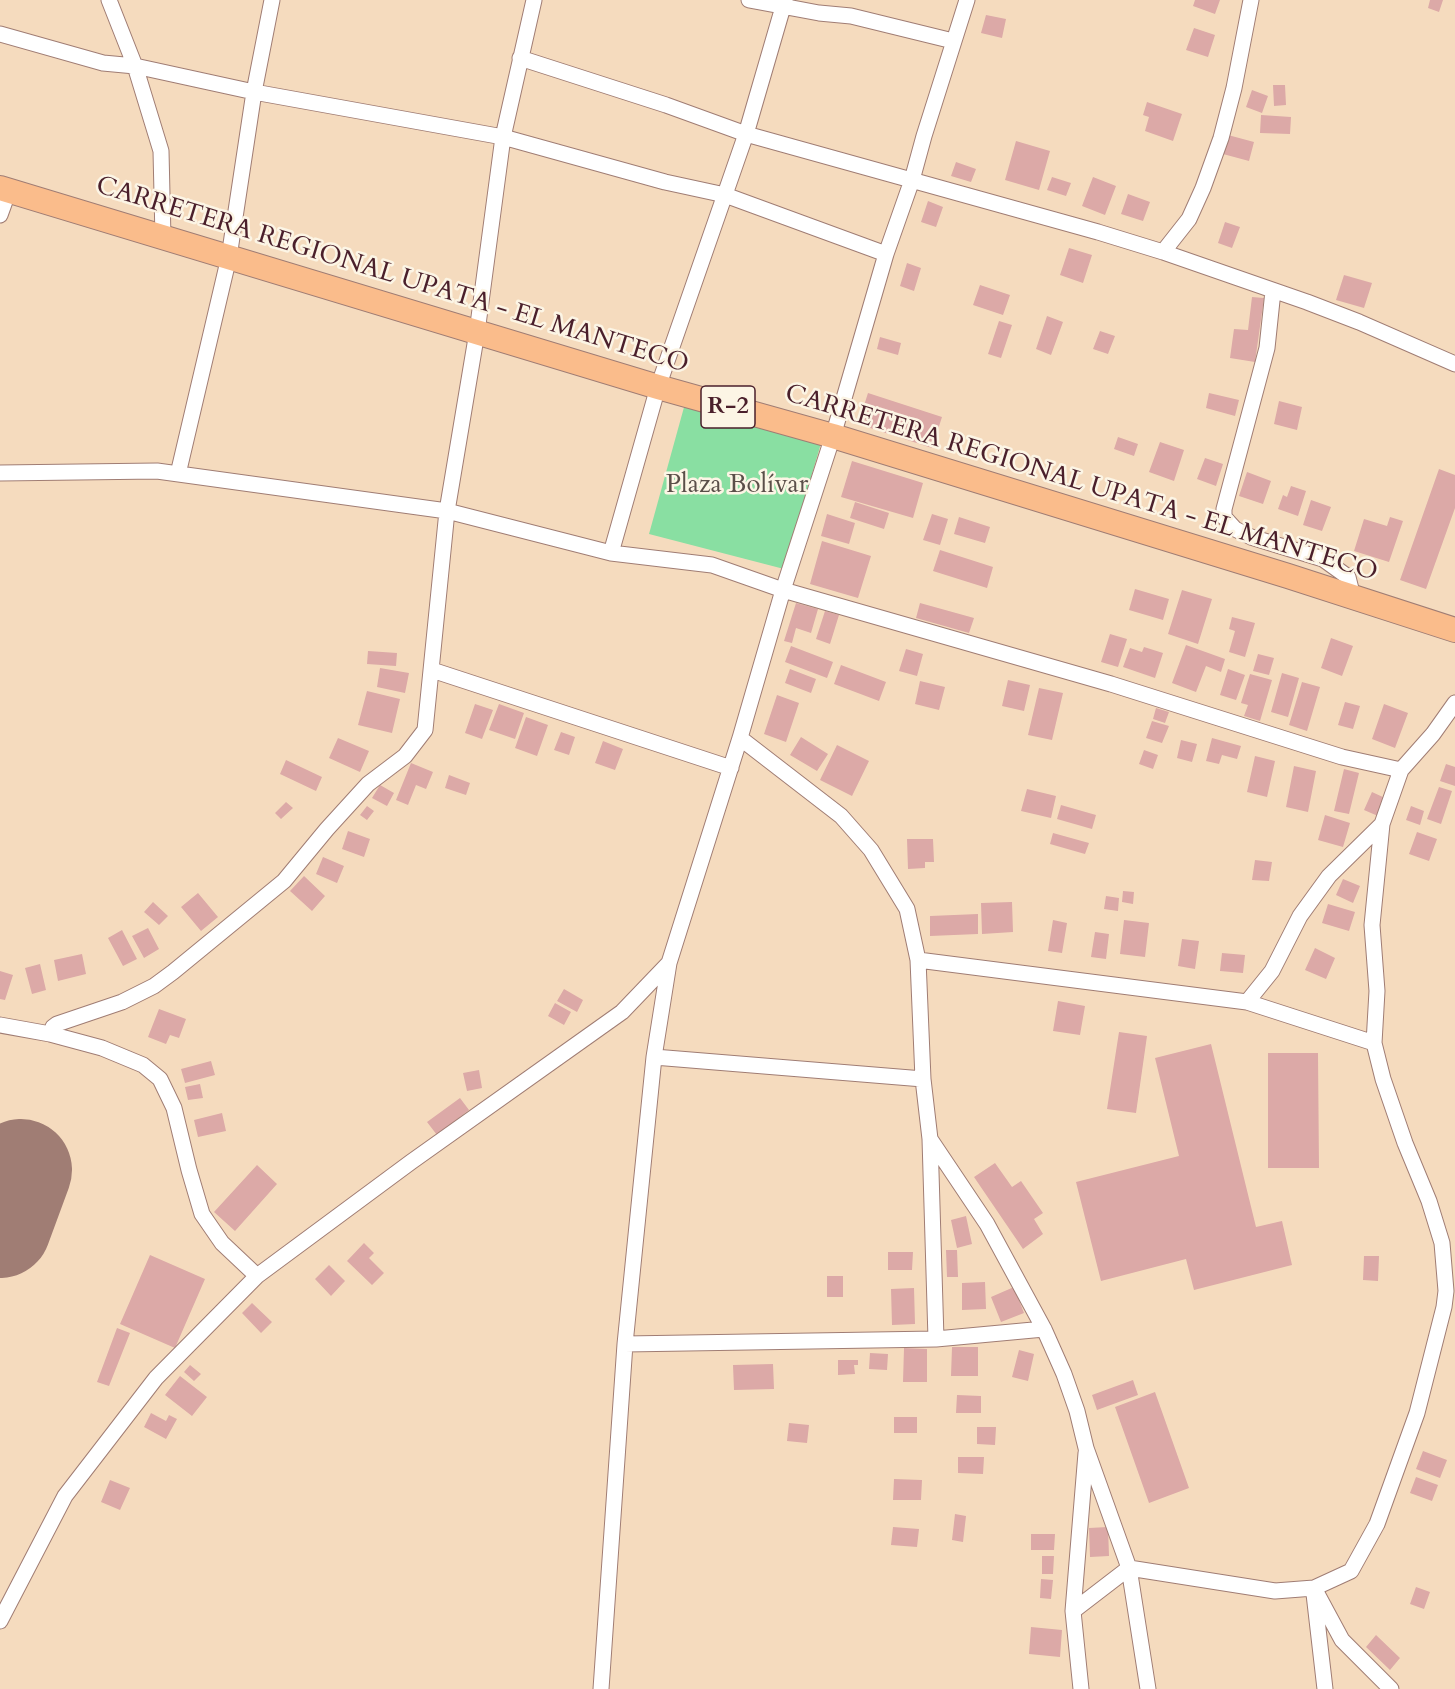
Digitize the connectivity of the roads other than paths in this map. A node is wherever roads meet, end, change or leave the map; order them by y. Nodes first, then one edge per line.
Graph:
1 (109, 0) edge
2 (272, 0) edge
3 (534, 0) edge
4 (749, 0) edge
5 (967, 0) edge
6 (1251, 0) edge
7 (783, 3) edge
8 (0, 34) edge
9 (953, 41) junction
10 (520, 58) junction
11 (135, 66) junction
12 (254, 92) junction
13 (746, 134) junction
14 (503, 137) junction
15 (912, 180) junction
16 (4, 189) edge
17 (725, 195) junction
18 (0, 215) edge
19 (163, 238) junction
20 (1163, 252) junction
21 (886, 254) junction
22 (229, 257) junction
23 (1273, 291) junction
24 (477, 332) junction
25 (1455, 364) edge
26 (658, 387) junction
27 (833, 436) junction
28 (0, 472) edge
29 (178, 474) junction
30 (447, 511) junction
31 (611, 553) junction
32 (783, 590) junction
33 (1353, 597) junction
34 (1455, 630) edge
35 (432, 670) junction
36 (1455, 703) edge
37 (740, 738) junction
38 (730, 768) junction
39 (1401, 770) junction
40 (1382, 824) junction
41 (918, 960) junction
42 (669, 963) junction
43 (1247, 1002) junction
44 (0, 1025) edge
45 (51, 1034) junction
46 (1374, 1043) junction
47 (654, 1057) junction
48 (923, 1079) junction
49 (930, 1139) junction
50 (257, 1276) junction
51 (1044, 1329) junction
52 (936, 1339) junction
53 (625, 1344) junction
54 (1086, 1448) junction
55 (1129, 1568) junction
56 (1314, 1588) junction
57 (1073, 1611) junction
58 (0, 1621) edge
59 (602, 1689) edge
60 (1081, 1689) edge
61 (1148, 1689) edge
62 (1324, 1689) edge
63 (1391, 1689) edge

1 - 11 street
2 - 12 street
3 - 10 street
4 - 7 street
5 - 9 street
6 - 20 street
7 - 9 street
7 - 13 street
8 - 11 street
9 - 15 street
10 - 13 street
10 - 14 street
11 - 12 street
11 - 19 street
12 - 14 street
12 - 22 street
13 - 15 street
13 - 17 street
14 - 17 street
14 - 24 street
15 - 20 street
15 - 21 street
16 - 18 street
16 - 19 main road, CARRETERA REGIONAL UPATA - EL MANTECO / R-2
17 - 21 street
17 - 26 street
19 - 22 main road, CARRETERA REGIONAL UPATA - EL MANTECO / R-2
20 - 23 street
21 - 27 street
22 - 24 main road, CARRETERA REGIONAL UPATA - EL MANTECO / R-2
22 - 29 street
23 - 25 street
23 - 33 street
24 - 26 main road, CARRETERA REGIONAL UPATA - EL MANTECO / R-2
24 - 30 street
26 - 27 main road, CARRETERA REGIONAL UPATA - EL MANTECO / R-2
26 - 31 street
27 - 32 street
27 - 33 main road, CARRETERA REGIONAL UPATA - EL MANTECO / R-2
28 - 29 street
29 - 30 street
30 - 31 street
30 - 35 street
31 - 32 street
32 - 37 street
32 - 39 street
33 - 34 main road, CARRETERA REGIONAL UPATA - EL MANTECO / R-2
35 - 38 street
35 - 45 street
36 - 39 street
37 - 38 street
37 - 41 street
38 - 42 street
39 - 40 street
40 - 43 street
40 - 46 street
41 - 43 street
41 - 48 street
42 - 47 street
42 - 50 street
43 - 46 street
44 - 45 street
45 - 50 street
46 - 56 street
47 - 48 street
47 - 53 street
48 - 49 street
49 - 51 street
49 - 52 street
50 - 58 street
51 - 52 street
51 - 54 street
52 - 53 street
53 - 59 street
54 - 55 street
54 - 57 street
55 - 56 street
55 - 57 street
55 - 61 street
56 - 62 street
56 - 63 street
57 - 60 street

